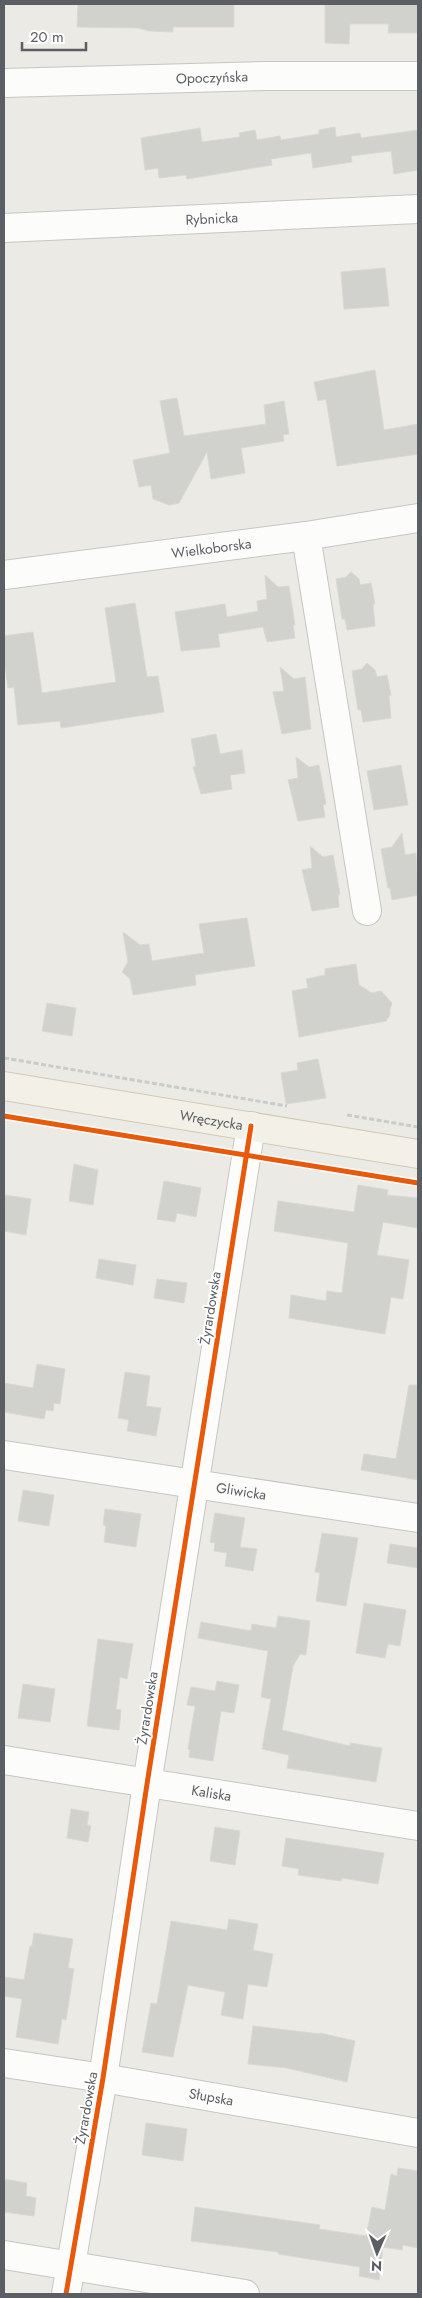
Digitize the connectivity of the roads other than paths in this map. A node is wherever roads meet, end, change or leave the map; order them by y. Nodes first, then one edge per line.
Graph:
1 (418, 76) edge
2 (4, 83) edge
3 (418, 209) edge
4 (4, 228) edge
5 (418, 518) edge
6 (306, 536) junction
7 (4, 575) edge
8 (367, 911) dead end
9 (4, 1086) edge
10 (251, 1126) junction
11 (418, 1154) edge
12 (4, 1455) edge
13 (194, 1483) junction
14 (418, 1518) edge
15 (4, 1760) edge
16 (147, 1784) junction
17 (418, 1826) edge
18 (4, 2063) edge
19 (103, 2078) junction
20 (418, 2133) edge
21 (4, 2255) edge
22 (70, 2266) junction
23 (66, 2294) edge
24 (245, 2294) edge

1 - 2 street, Opoczyńska
3 - 4 street, Rybnicka
5 - 6 street, Wielkoborska
6 - 7 street, Wielkoborska
6 - 8 street
9 - 10 main road, Wręczycka
10 - 11 main road, Wręczycka
10 - 13 street, Żyrardowska
12 - 13 street, Gliwicka
13 - 14 street, Gliwicka
13 - 16 street, Żyrardowska
15 - 16 street, Kaliska
16 - 17 street, Kaliska
16 - 19 street, Żyrardowska
18 - 19 street, Słupska
19 - 20 street, Słupska
19 - 22 street, Żyrardowska
21 - 22 street
22 - 23 street, Żyrardowska
22 - 24 street

